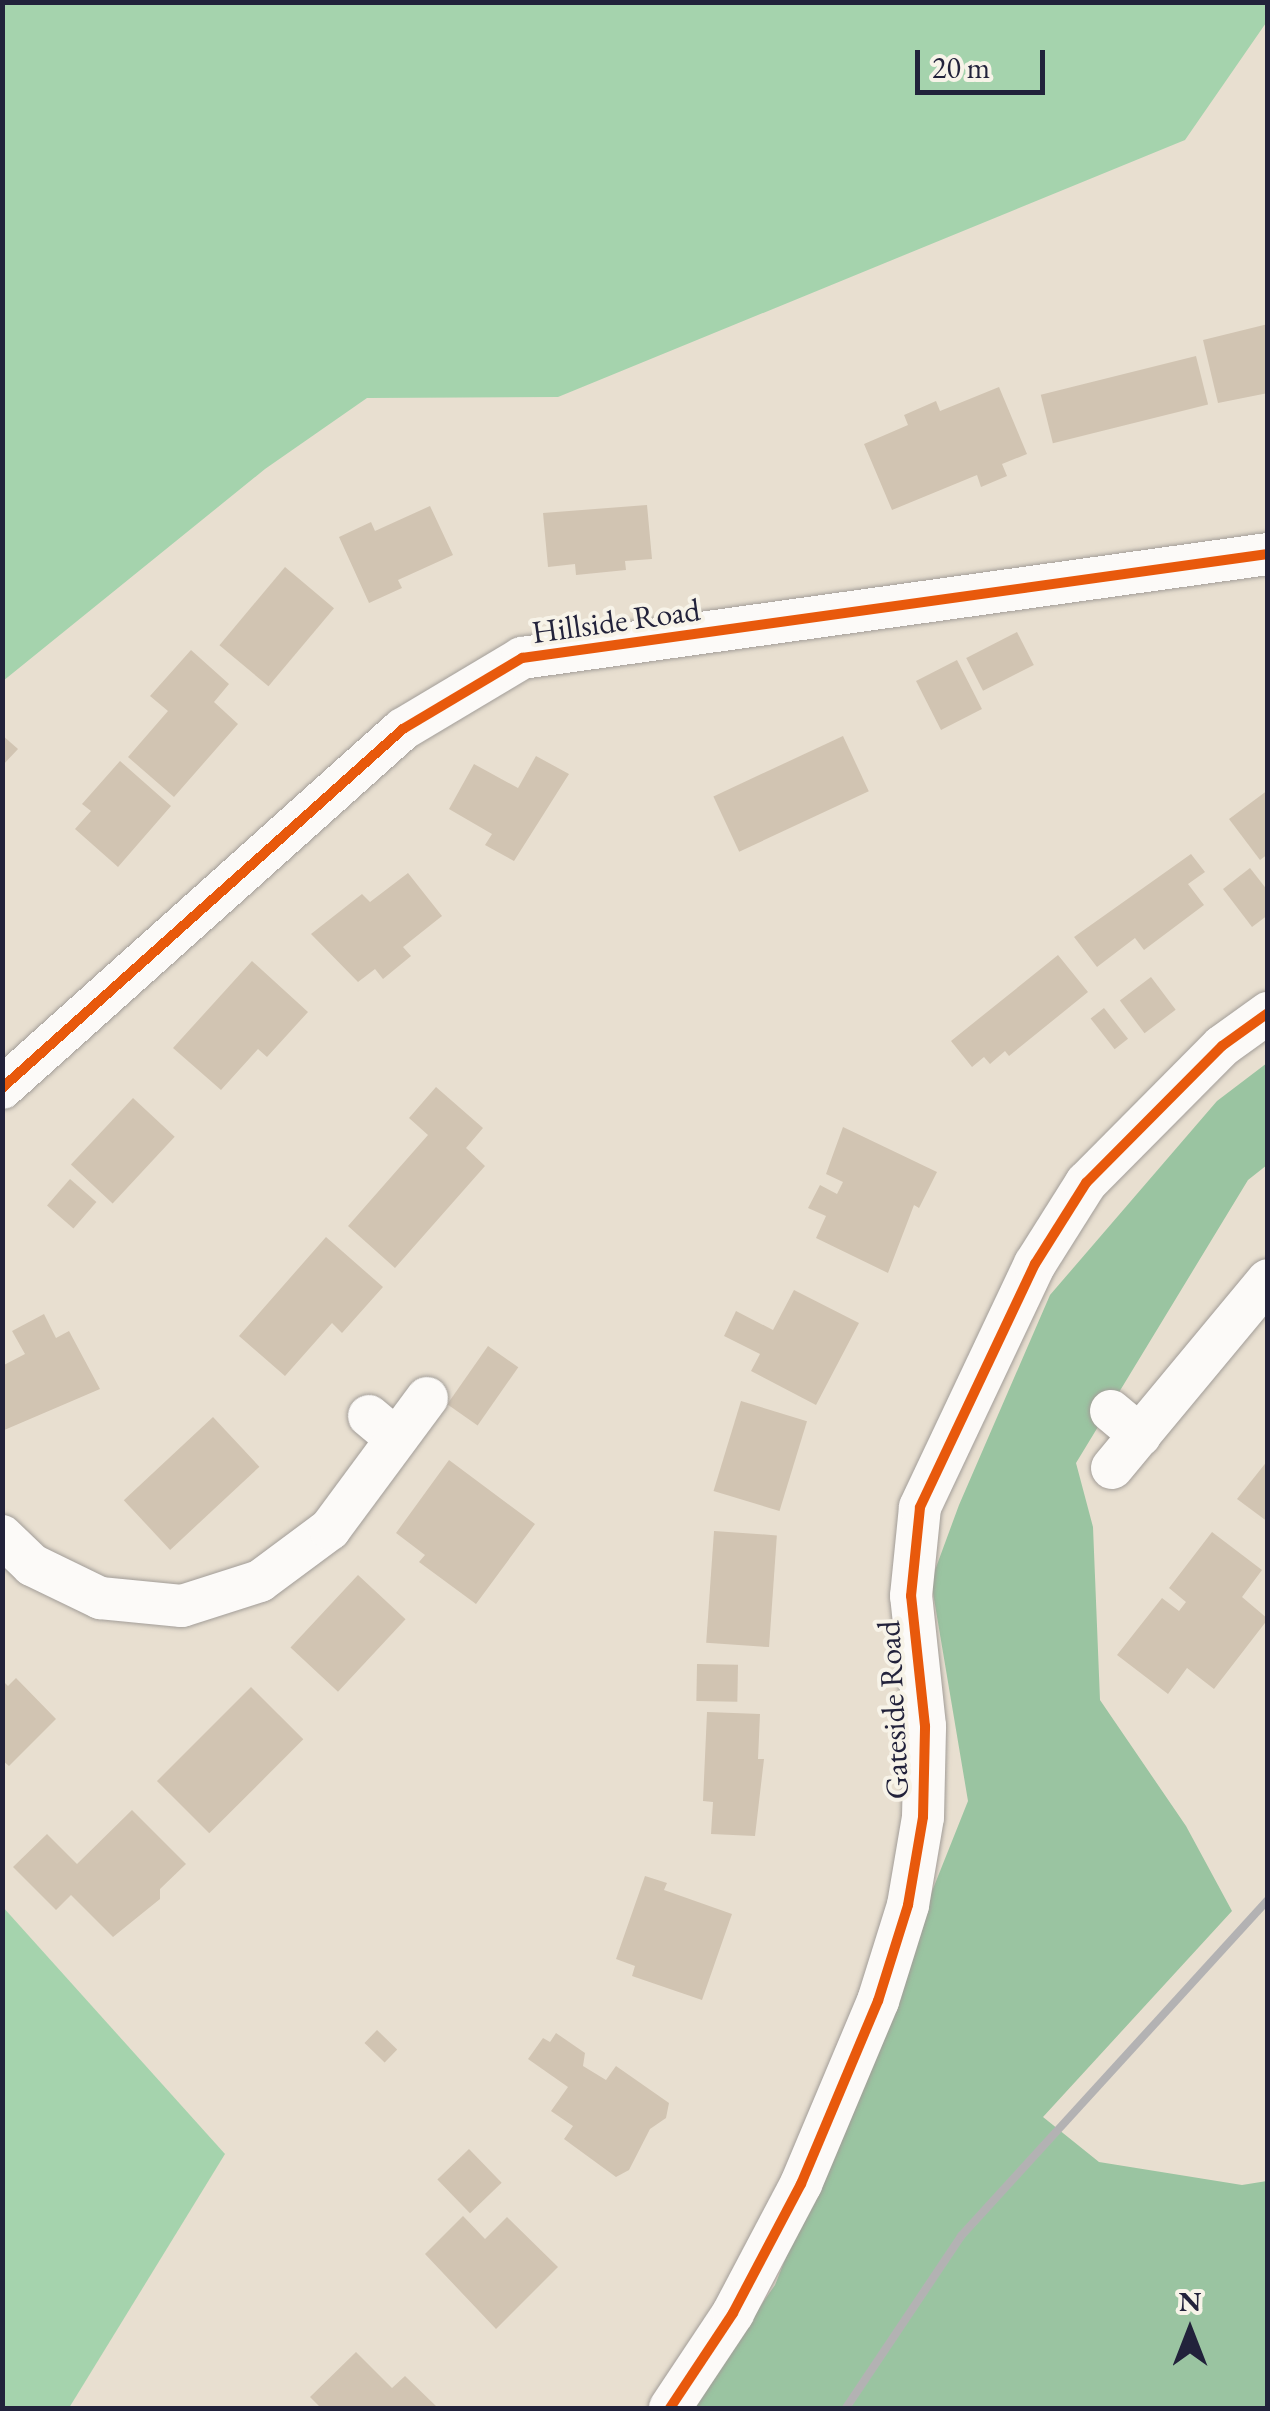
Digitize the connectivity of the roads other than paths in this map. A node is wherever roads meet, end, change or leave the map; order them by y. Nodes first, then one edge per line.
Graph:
1 (1268, 554) edge
2 (1268, 1012) edge
3 (5, 1092) edge
4 (1268, 1280) edge
5 (426, 1398) dead end
6 (1112, 1468) dead end
7 (2, 1536) edge
8 (670, 2408) edge

1 - 3 street, Hillside Road
2 - 8 street, Gateside Road
4 - 6 street
5 - 7 street

